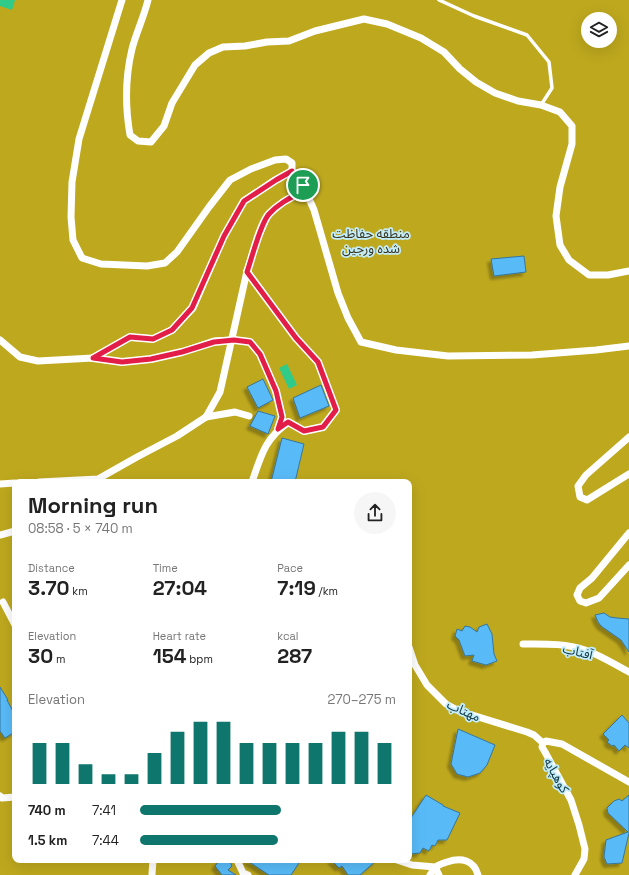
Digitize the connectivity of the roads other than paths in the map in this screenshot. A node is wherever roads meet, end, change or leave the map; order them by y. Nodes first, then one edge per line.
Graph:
1 (122, 0) edge
2 (148, 0) edge
3 (439, 0) edge
4 (541, 105) junction
5 (292, 171) junction
6 (305, 190) junction
7 (629, 271) edge
8 (247, 272) junction
9 (0, 340) edge
10 (629, 346) edge
11 (93, 358) junction
12 (249, 416) dead end
13 (206, 417) junction
14 (278, 429) junction
15 (629, 437) edge
16 (629, 474) edge
17 (98, 479) edge
18 (253, 479) edge
19 (12, 483) edge
20 (0, 484) edge
21 (12, 532) edge
22 (629, 533) edge
23 (0, 535) edge
24 (629, 566) edge
25 (2, 601) edge
26 (12, 610) edge
27 (12, 619) edge
28 (523, 644) dead end
29 (412, 655) edge
30 (629, 672) edge
31 (543, 743) junction
32 (629, 782) edge
33 (0, 796) edge
34 (12, 797) edge
35 (153, 863) edge
36 (238, 863) edge
37 (406, 863) edge
38 (435, 867) junction
39 (152, 874) edge
40 (248, 875) edge
41 (430, 875) edge
42 (439, 875) edge
43 (478, 875) edge
44 (575, 875) edge

1 - 5 street
2 - 4 street
3 - 4 lane
4 - 7 street
5 - 6 street
5 - 11 street
6 - 8 street
6 - 10 street
8 - 13 street
8 - 14 street
9 - 11 street
11 - 14 street
12 - 13 street
13 - 17 street
14 - 18 street
15 - 16 street
19 - 20 street
21 - 23 street
22 - 24 street
25 - 26 street
25 - 27 street
28 - 30 street, آفتاب
29 - 31 street, مهتاب
31 - 32 street, کوهپایه
31 - 44 street, کوهپایه
33 - 34 street
35 - 39 street
36 - 40 street
37 - 38 street
38 - 41 street
38 - 42 street
38 - 43 street

